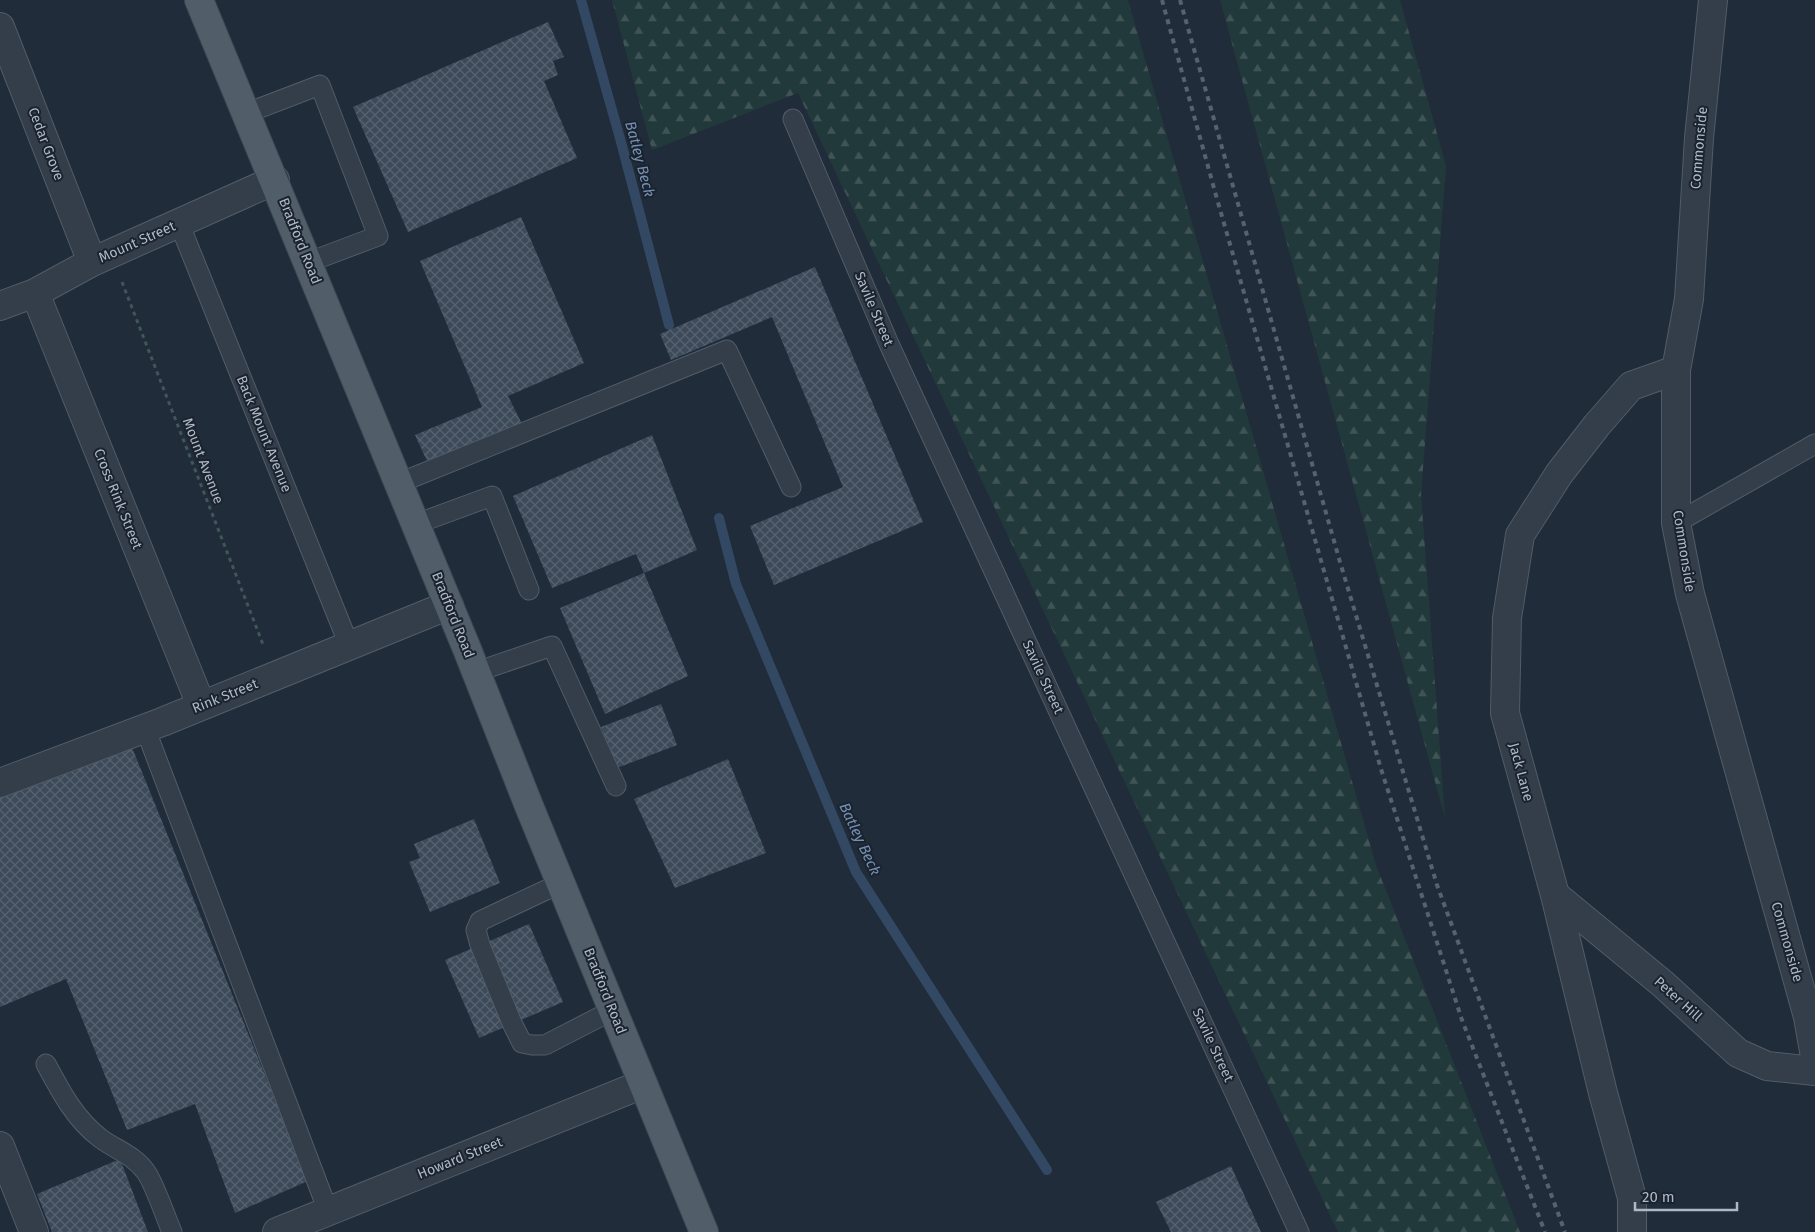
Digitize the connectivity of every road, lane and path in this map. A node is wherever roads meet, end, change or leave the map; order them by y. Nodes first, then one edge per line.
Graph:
1 (200, 0) edge
2 (1713, 0) edge
3 (0, 27) edge
4 (247, 113) junction
5 (792, 119) dead end
6 (275, 180) junction
7 (179, 223) junction
8 (101, 258) junction
9 (309, 262) junction
10 (35, 293) junction
11 (0, 306) edge
12 (1676, 370) junction
13 (1815, 444) edge
14 (399, 483) junction
15 (791, 487) dead end
16 (1676, 523) junction
17 (416, 524) junction
18 (529, 590) dead end
19 (449, 605) junction
20 (349, 645) junction
21 (476, 672) junction
22 (275, 676) junction
23 (202, 705) junction
24 (145, 728) junction
25 (0, 783) edge
26 (616, 786) dead end
27 (561, 883) junction
28 (1556, 895) junction
29 (613, 1010) junction
30 (1811, 1015) edge
31 (1815, 1057) edge
32 (46, 1064) dead end
33 (1815, 1071) edge
34 (644, 1084) junction
35 (0, 1146) edge
36 (332, 1222) edge
37 (34, 1232) edge
38 (172, 1232) edge
39 (277, 1232) edge
40 (704, 1232) edge
41 (1299, 1232) edge
42 (1632, 1232) edge

1 - 4 main road, Bradford Road
2 - 12 street, Commonside
3 - 8 street, Cedar Grove
4 - 6 main road, Bradford Road
4 - 9 lane
5 - 41 lane, Savile Street
6 - 7 street, Mount Street
6 - 9 main road, Bradford Road
7 - 8 street, Mount Street
7 - 20 lane, Back Mount Avenue
8 - 10 street, Mount Street
8 - 22 path, Mount Avenue
9 - 14 main road, Bradford Road
10 - 11 street, Mount Street
10 - 23 street, Cross Rink Street
12 - 16 street, Commonside
12 - 28 street, Jack Lane
13 - 16 lane
14 - 15 lane
14 - 17 main road, Bradford Road
16 - 30 street, Commonside
17 - 18 lane
17 - 19 main road, Bradford Road
19 - 20 street, Rink Street
19 - 21 main road, Bradford Road
20 - 22 street, Rink Street
21 - 26 lane
21 - 27 main road, Bradford Road
22 - 23 street, Rink Street
23 - 24 street, Rink Street
24 - 25 street, Rink Street
24 - 36 lane
27 - 29 main road, Bradford Road
27 - 29 lane
28 - 33 street, Peter Hill
28 - 42 street, Jack Lane
29 - 34 main road, Bradford Road
30 - 31 street, Commonside
32 - 38 lane
34 - 36 street, Howard Street
34 - 40 main road, Bradford Road
35 - 37 street
36 - 39 street, Howard Street

